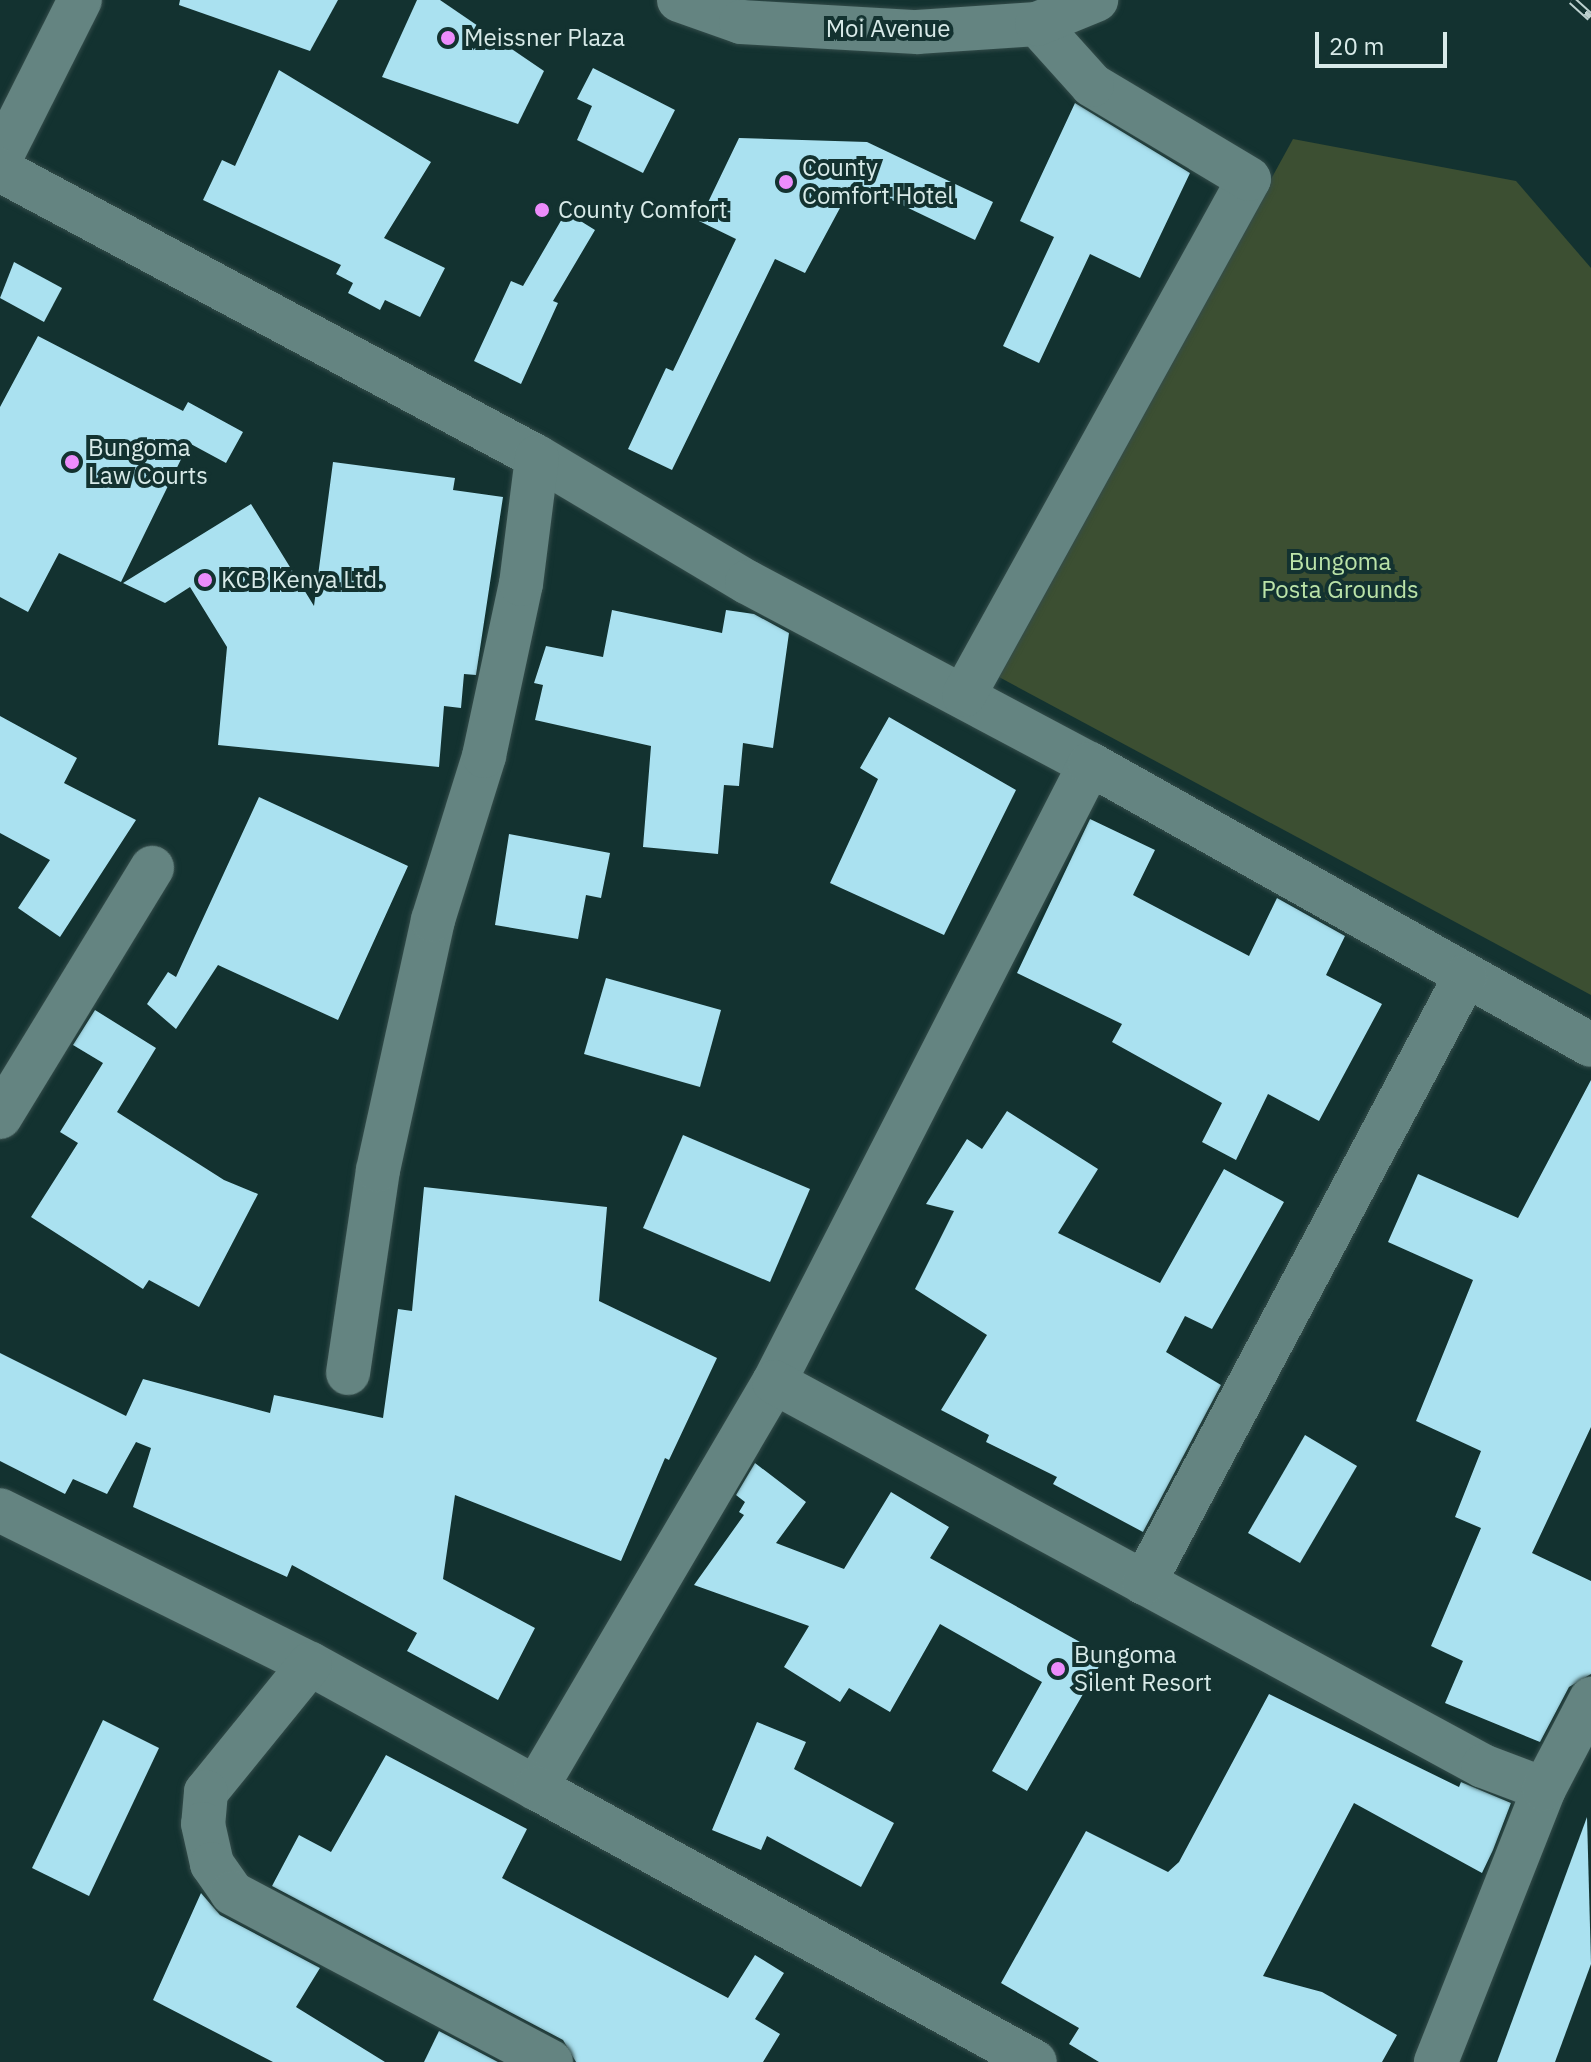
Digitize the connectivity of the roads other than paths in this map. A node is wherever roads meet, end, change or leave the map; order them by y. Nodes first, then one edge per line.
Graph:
1 (80, 0) edge
2 (679, 0) edge
3 (1096, 0) edge
4 (1037, 24) junction
5 (0, 159) edge
6 (0, 170) edge
7 (537, 457) junction
8 (964, 695) junction
9 (1090, 764) junction
10 (152, 868) dead end
11 (1465, 977) junction
12 (1591, 1045) edge
13 (0, 1117) edge
14 (348, 1373) dead end
15 (774, 1382) junction
16 (0, 1510) edge
17 (1144, 1583) junction
18 (310, 1664) junction
19 (1591, 1699) edge
20 (536, 1788) junction
21 (1544, 1789) junction
22 (551, 2062) edge
23 (1035, 2062) edge
24 (1436, 2062) edge

1 - 5 street
2 - 4 street, Moi Avenue
3 - 4 street, Moi Avenue
4 - 8 street
6 - 7 street
7 - 8 street
7 - 14 street
8 - 9 street
9 - 11 street
9 - 15 street
10 - 13 street
11 - 12 street
11 - 17 street
15 - 17 street
15 - 20 street
16 - 18 street
17 - 21 street
18 - 20 street
18 - 22 street
19 - 21 street
20 - 23 street
21 - 24 street

